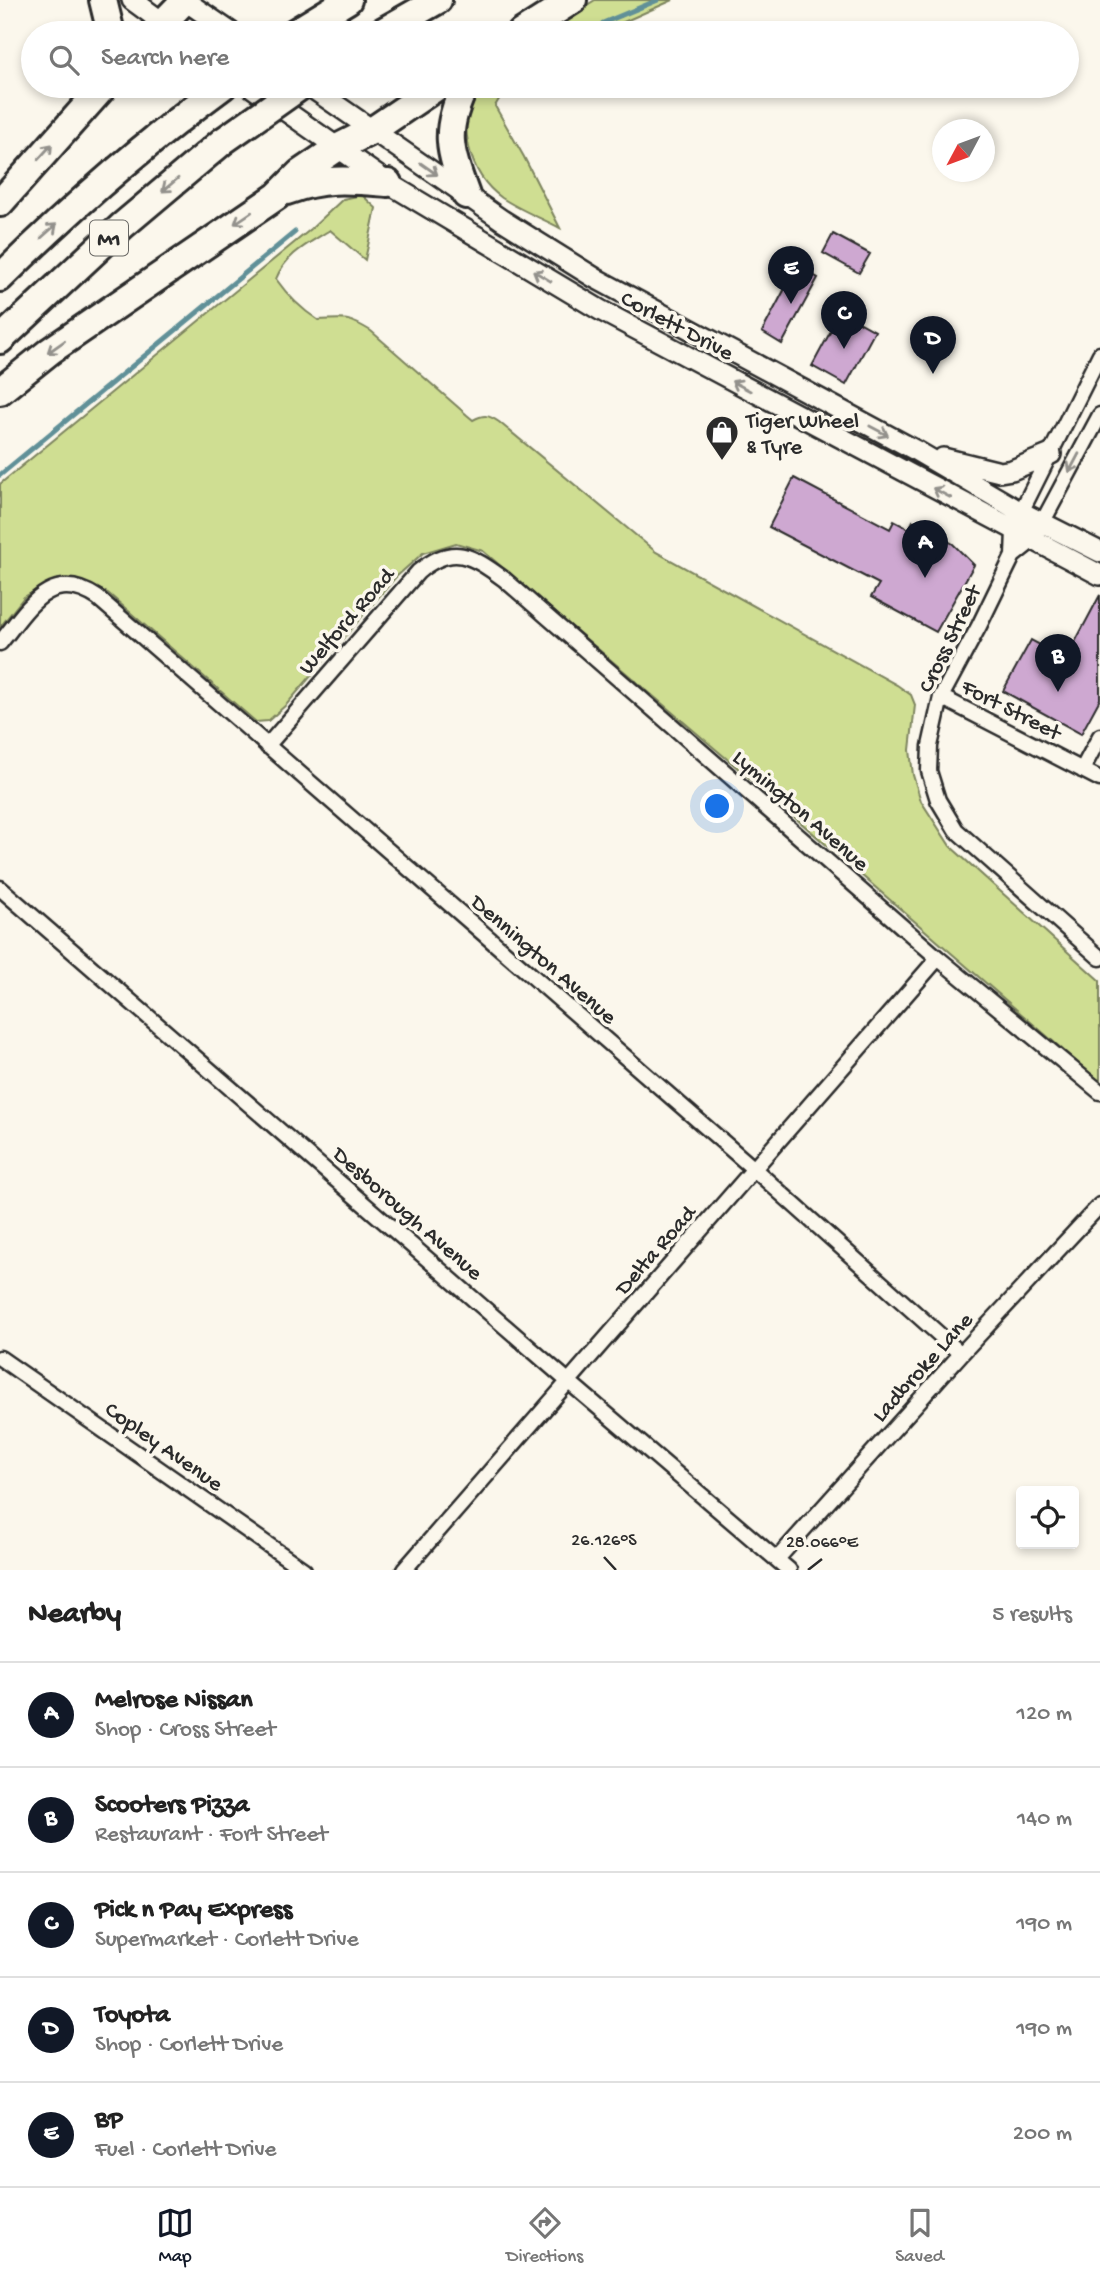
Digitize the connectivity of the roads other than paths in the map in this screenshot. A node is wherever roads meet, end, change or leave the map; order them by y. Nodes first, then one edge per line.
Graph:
1 (103, 0) edge
2 (132, 0) edge
3 (185, 0) edge
4 (348, 0) edge
5 (438, 0) edge
6 (573, 0) edge
7 (108, 21) edge
8 (154, 21) edge
9 (170, 21) edge
10 (215, 21) edge
11 (314, 21) edge
12 (401, 21) edge
13 (540, 21) edge
14 (93, 98) edge
15 (206, 98) edge
16 (267, 98) edge
17 (283, 98) edge
18 (326, 98) edge
19 (420, 98) edge
20 (459, 98) edge
21 (373, 130) junction
22 (337, 148) junction
23 (388, 183) junction
24 (276, 195) junction
25 (466, 195) junction
26 (0, 204) edge
27 (0, 278) edge
28 (0, 340) edge
29 (1100, 354) edge
30 (0, 391) edge
31 (1100, 415) edge
32 (915, 450) junction
33 (1051, 454) junction
34 (1017, 521) junction
35 (1042, 522) junction
36 (1033, 540) junction
37 (1100, 552) edge
38 (1013, 555) junction
39 (475, 559) joint
40 (1100, 575) edge
41 (0, 643) edge
42 (941, 697) junction
43 (1100, 736) edge
44 (267, 746) junction
45 (1082, 770) junction
46 (1100, 779) edge
47 (0, 888) edge
48 (938, 958) junction
49 (1100, 958) edge
50 (1100, 1092) edge
51 (754, 1170) junction
52 (1100, 1205) edge
53 (961, 1354) junction
54 (0, 1358) edge
55 (569, 1382) junction
56 (777, 1559) junction
57 (304, 1570) edge
58 (404, 1570) edge
59 (789, 1570) edge

1 - 7 highway
2 - 8 main road
3 - 9 highway
3 - 10 main road
4 - 11 highway
5 - 12 highway
6 - 13 highway
26 -> 14 highway
27 -> 15 highway, M1
16 - 22 main road, Corlett Drive
17 -> 28 highway, M1, bridge
18 - 21 main road, Corlett Drive
19 - 21 highway
20 - 25 highway
21 - 22 highway
21 -> 25 main road, Corlett Drive
22 - 23 main road, Corlett Drive
22 - 24 highway
23 - 24 highway
34 -> 23 main road, Corlett Drive
24 -> 30 highway
25 -> 32 main road, Corlett Drive
29 - 33 street, Cross Street
31 -> 35 street, Cross Street
32 - 33 main road
32 - 34 main road, Corlett Drive
33 - 34 street, Cross Street
34 - 35 main road, Corlett Drive
34 - 36 main road, Corlett Drive
34 - 38 street, Cross Street
35 - 36 street, Cross Street
35 - 37 main road, Corlett Drive
36 - 38 street, Cross Street
36 - 40 main road, Corlett Drive
38 - 42 street, Cross Street
39 - 44 street, Welford Road
39 - 48 street, Lymington Avenue
41 - 44 street, Dennington Avenue
42 - 45 street, Fort Street
42 - 49 street, Cross Street
43 - 45 street
44 - 51 street, Dennington Avenue
45 - 46 street, Fort Street
47 - 55 street, Desborough Avenue
48 - 50 street, Lymington Avenue
48 - 51 street, Delta Road
51 - 53 street, Dennington Avenue
51 - 55 street, Delta Road
52 - 53 street, Ladbroke Lane
53 - 56 street, Ladbroke Lane
54 - 57 street, Copley Avenue
55 - 56 street, Desborough Avenue
55 - 58 street, Delta Road
56 - 59 street, Desborough Avenue

